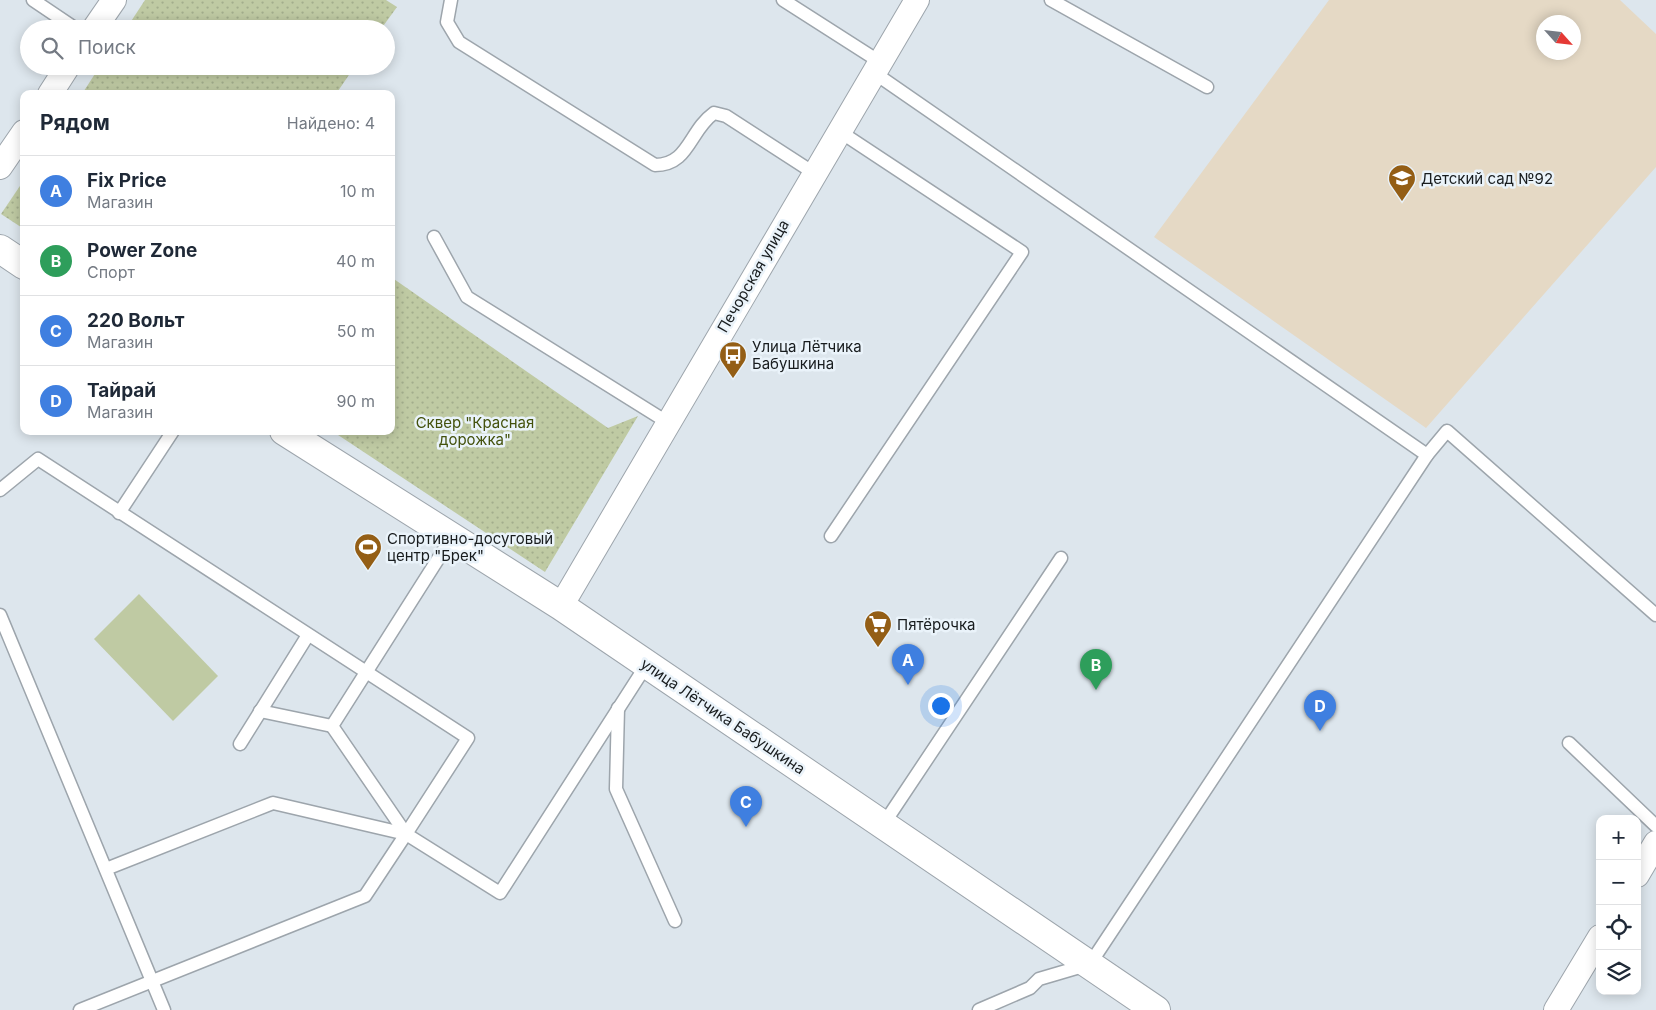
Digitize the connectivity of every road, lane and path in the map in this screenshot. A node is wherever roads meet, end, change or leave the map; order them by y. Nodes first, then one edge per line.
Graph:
1 (32, 0) edge
2 (114, 0) edge
3 (451, 0) edge
4 (783, 0) edge
5 (918, 0) edge
6 (1051, 0) edge
7 (62, 20) edge
8 (100, 20) edge
9 (876, 67) junction
10 (62, 75) edge
11 (1207, 86) dead end
12 (53, 90) edge
13 (839, 131) junction
14 (20, 138) edge
15 (0, 167) edge
16 (814, 172) junction
17 (434, 237) dead end
18 (0, 249) edge
19 (20, 262) edge
20 (667, 422) junction
21 (170, 435) edge
22 (290, 435) edge
23 (1427, 455) junction
24 (0, 490) edge
25 (119, 513) junction
26 (831, 536) dead end
27 (452, 537) junction
28 (1061, 558) dead end
29 (560, 606) junction
30 (0, 615) edge
31 (1656, 615) edge
32 (3, 632) edge
33 (308, 635) junction
34 (647, 664) junction
35 (366, 672) junction
36 (618, 708) junction
37 (260, 711) junction
38 (332, 726) junction
39 (1569, 743) dead end
40 (240, 744) dead end
41 (883, 825) junction
42 (1656, 826) edge
43 (406, 834) junction
44 (1656, 843) edge
45 (1641, 867) edge
46 (106, 868) junction
47 (674, 921) dead end
48 (1596, 944) edge
49 (1090, 964) junction
50 (152, 981) junction
51 (80, 1010) edge
52 (164, 1010) edge
53 (978, 1010) edge
54 (1156, 1010) edge
55 (1556, 1010) edge

1 - 7 lane
2 - 8 street
3 - 16 lane
4 - 9 lane
5 - 9 street, Печорская улица
6 - 11 lane
9 - 13 street, Печорская улица
9 - 23 lane
10 - 12 street
13 - 16 street, Печорская улица
13 - 26 lane
14 - 15 street
16 - 20 street, Печорская улица
17 - 20 lane
18 - 19 main road
20 - 29 street, Печорская улица
21 - 25 lane
22 - 27 main road, улица Лётчика Бабушкина
23 - 31 lane
23 - 49 lane
24 - 25 lane
25 - 33 lane
27 - 29 main road, улица Лётчика Бабушкина
27 - 35 lane
28 - 41 lane
29 - 34 main road, улица Лётчика Бабушкина
30 - 32 lane
32 - 46 lane
33 - 35 lane
33 - 37 lane
34 - 36 lane
34 - 41 main road, улица Лётчика Бабушкина
35 - 38 lane
35 - 43 lane
36 - 43 lane
36 - 47 lane
37 - 38 lane
37 - 40 lane
38 - 43 lane
39 - 42 lane
41 - 49 main road, улица Лётчика Бабушкина
43 - 46 lane
43 - 50 lane
44 - 45 street
46 - 50 lane
48 - 55 street
49 - 53 lane
49 - 54 main road, улица Лётчика Бабушкина
50 - 51 lane
50 - 52 lane

